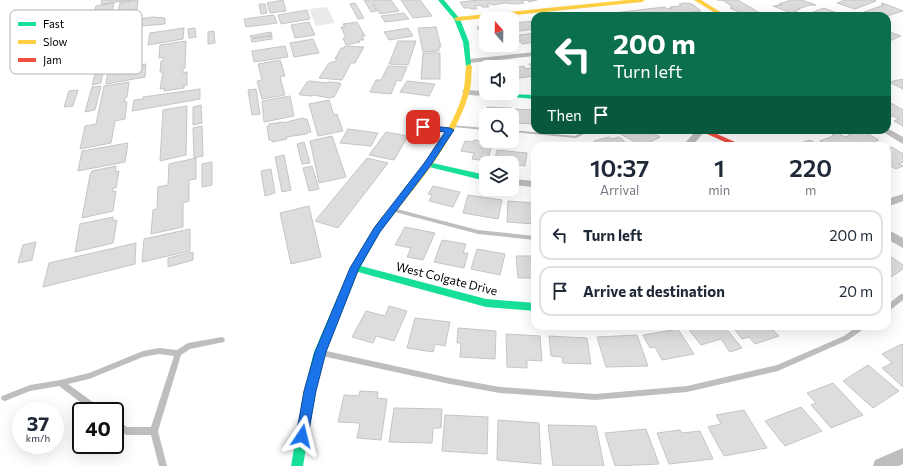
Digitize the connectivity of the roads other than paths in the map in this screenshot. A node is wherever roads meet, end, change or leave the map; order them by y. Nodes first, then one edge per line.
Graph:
1 (441, 0) edge
2 (642, 0) edge
3 (697, 0) edge
4 (717, 12) edge
5 (457, 19) junction
6 (531, 54) edge
7 (469, 61) junction
8 (466, 92) junction
9 (479, 93) edge
10 (519, 95) edge
11 (531, 96) edge
12 (423, 127) dead end
13 (451, 128) junction
14 (479, 129) edge
15 (519, 132) edge
16 (531, 133) edge
17 (544, 134) edge
18 (582, 134) edge
19 (698, 134) edge
20 (712, 134) edge
21 (891, 134) edge
22 (903, 141) edge
23 (691, 142) edge
24 (730, 142) edge
25 (428, 164) junction
26 (479, 176) edge
27 (519, 183) edge
28 (531, 184) edge
29 (903, 197) edge
30 (891, 202) edge
31 (393, 210) junction
32 (891, 236) edge
33 (531, 238) edge
34 (903, 244) edge
35 (355, 268) junction
36 (903, 296) edge
37 (891, 306) edge
38 (531, 307) edge
39 (857, 330) edge
40 (222, 340) dead end
41 (320, 352) junction
42 (178, 353) junction
43 (60, 383) junction
44 (5, 398) dead end
45 (86, 402) edge
46 (124, 430) edge
47 (154, 431) junction
48 (903, 456) edge
49 (163, 466) edge
50 (297, 466) edge
51 (882, 466) edge

1 - 5 street
2 - 5 street
3 - 4 street
5 - 7 street
6 - 7 street
7 - 8 street
8 - 9 street
8 - 13 street
10 - 11 street
12 - 13 lane
13 - 14 lane
13 - 25 street
15 - 16 lane
17 - 18 lane
19 - 23 street
20 - 24 street
21 - 22 street
25 - 26 street
25 - 31 street
27 - 28 street
29 - 30 street
31 - 33 lane
31 - 35 street
32 - 34 street
35 - 38 street, West Colgate Drive
35 - 41 street
36 - 37 lane
39 - 41 lane
40 - 42 lane
41 - 50 street
42 - 43 lane
42 - 47 lane
43 - 44 lane
43 - 45 lane
46 - 47 lane
47 - 49 lane
48 - 51 street

